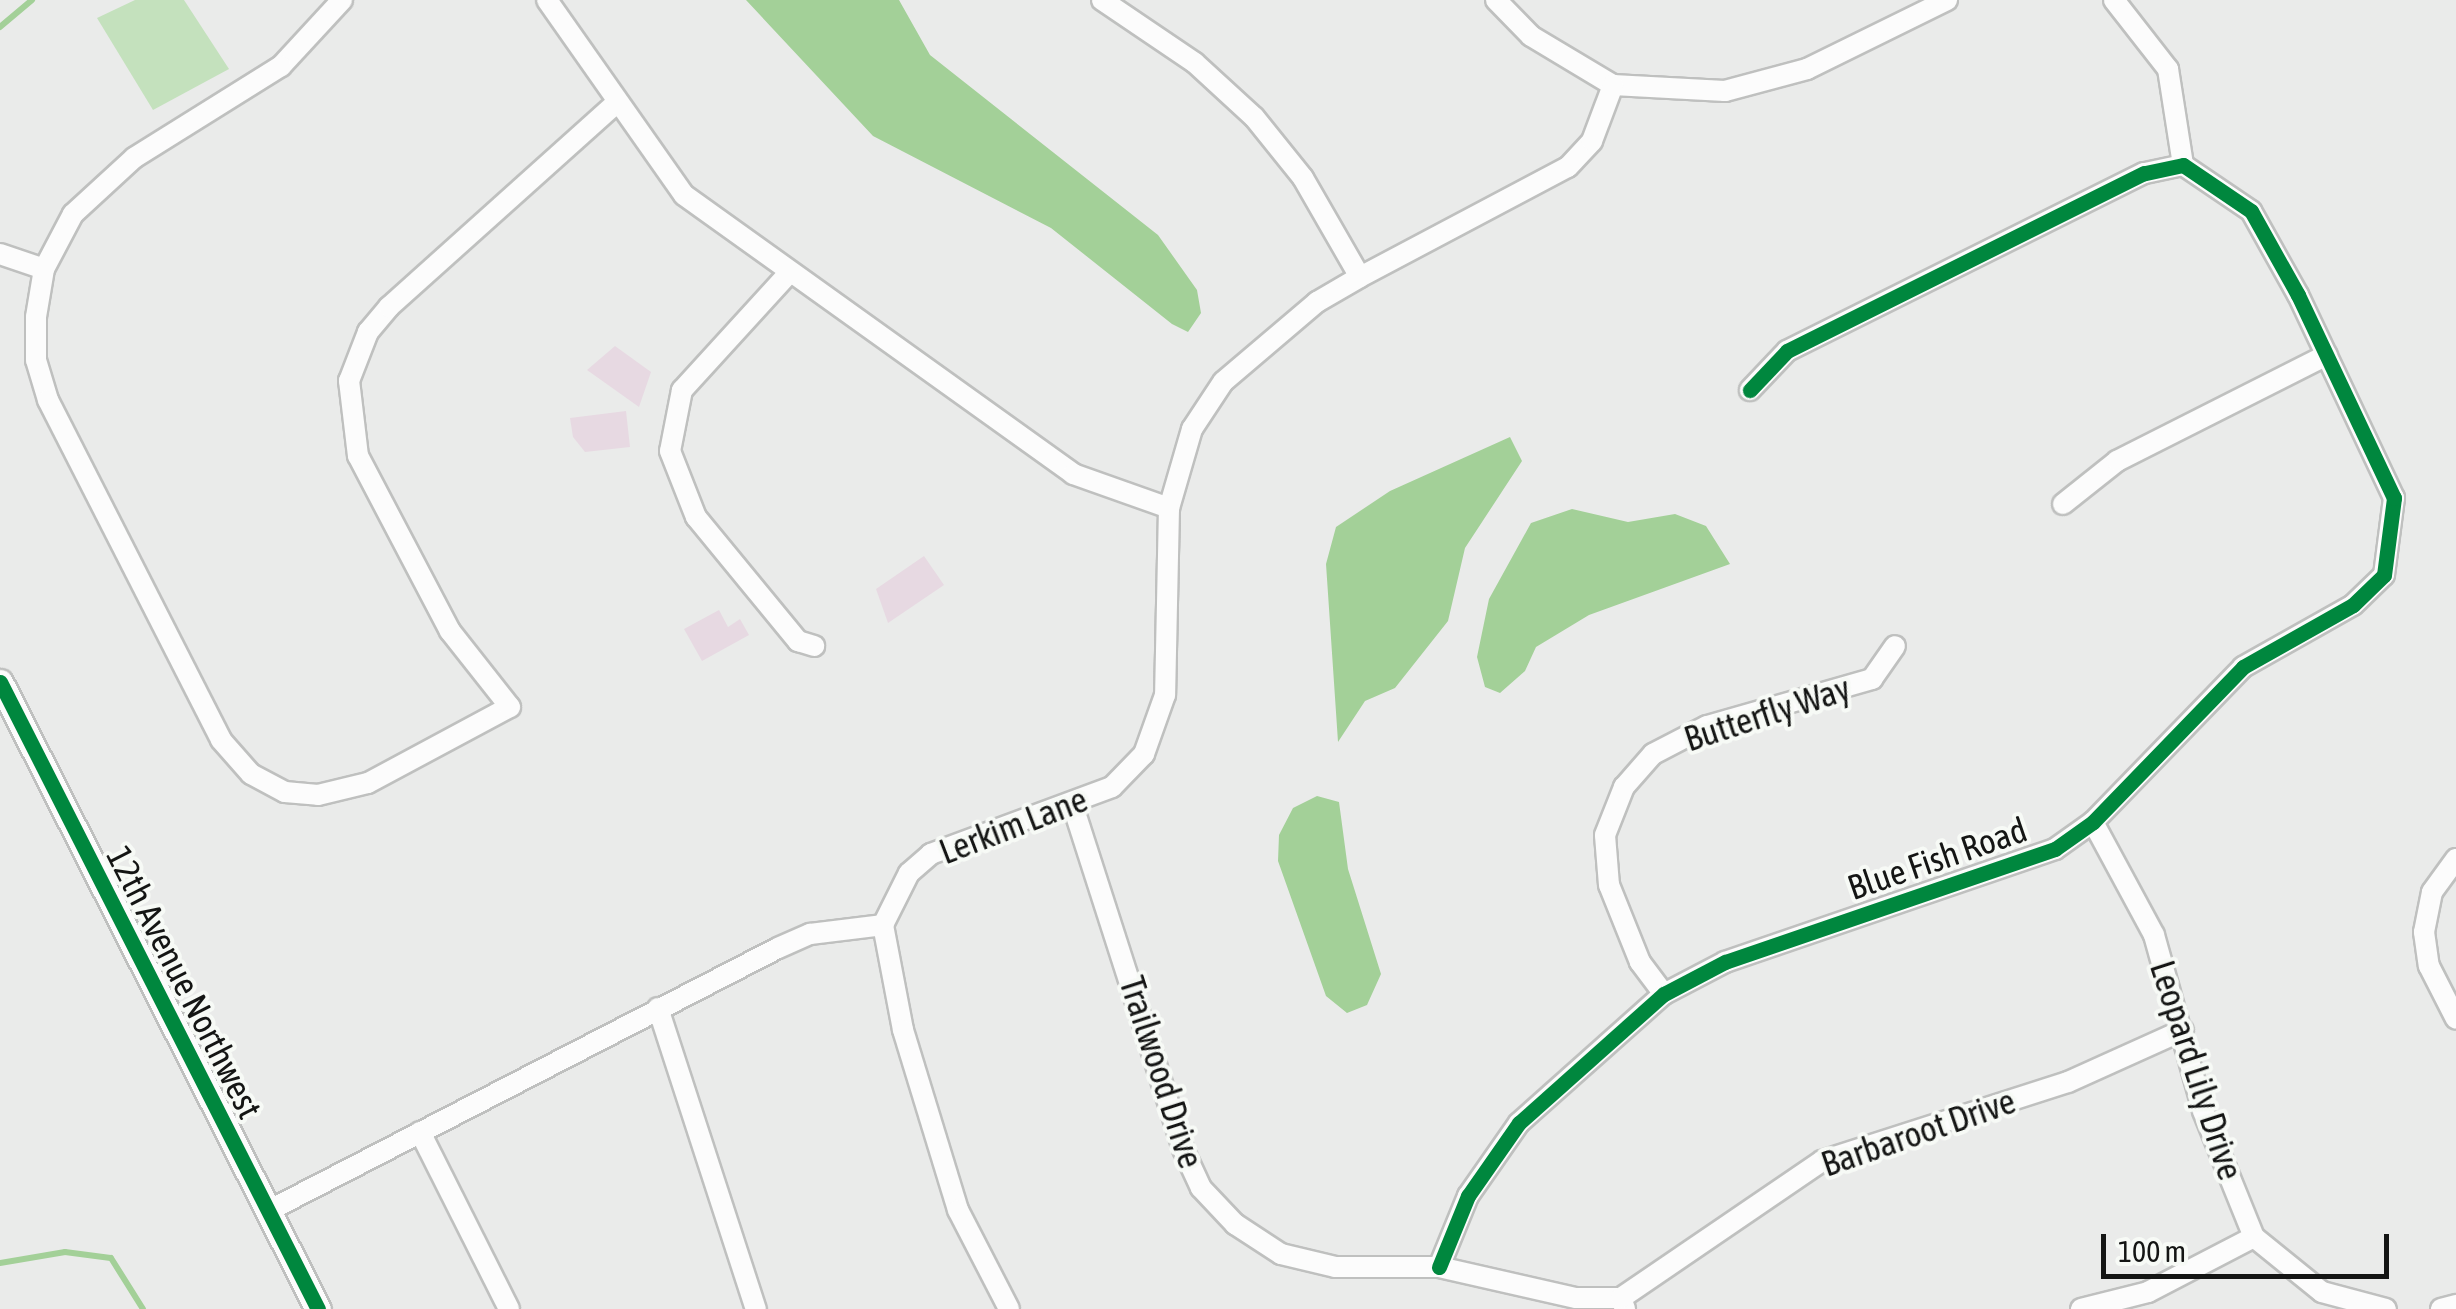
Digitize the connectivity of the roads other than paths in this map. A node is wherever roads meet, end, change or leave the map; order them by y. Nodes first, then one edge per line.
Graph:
1 (342, 0) edge
2 (547, 0) edge
3 (1102, 0) edge
4 (1496, 0) edge
5 (1947, 0) edge
6 (2114, 0) edge
7 (1613, 85) junction
8 (615, 104) junction
9 (2183, 165) junction
10 (0, 254) edge
11 (44, 269) junction
12 (789, 274) junction
13 (1360, 277) junction
14 (2327, 355) junction
15 (1750, 390) dead end
16 (2063, 504) dead end
17 (1169, 508) junction
18 (814, 646) dead end
19 (1895, 646) dead end
20 (0, 682) edge
21 (1072, 803) junction
22 (2093, 822) junction
23 (2456, 859) edge
24 (883, 925) junction
25 (1664, 994) junction
26 (658, 1008) junction
27 (2456, 1019) edge
28 (2183, 1030) junction
29 (420, 1132) junction
30 (268, 1211) junction
31 (2254, 1237) junction
32 (1439, 1267) junction
33 (1623, 1304) edge
34 (2456, 1305) edge
35 (318, 1309) edge
36 (509, 1309) edge
37 (756, 1309) edge
38 (1009, 1309) edge
39 (2081, 1309) edge
40 (2386, 1309) edge
41 (2441, 1309) edge

1 - 11 street
2 - 8 street
3 - 13 street
4 - 7 street
5 - 7 street
6 - 9 street
7 - 13 street, Lerkim Lane
8 - 11 street
8 - 12 street
9 - 14 street, Blue Fish Road
9 - 15 street
10 - 11 street
12 - 17 street
12 - 18 street
13 - 17 street, Lerkim Lane
14 - 16 street
14 - 22 street, Blue Fish Road
17 - 21 street, Lerkim Lane
19 - 25 street, Butterfly Way
20 - 30 street, 12th Avenue Northwest
21 - 24 street, Lerkim Lane
21 - 32 street, Trailwood Drive
22 - 25 street, Blue Fish Road
22 - 28 street, Leopard Lily Drive
23 - 27 street
24 - 26 street
24 - 38 street
25 - 32 street, Blue Fish Road
26 - 29 street
26 - 37 street
28 - 31 street, Leopard Lily Drive
28 - 33 street, Barbaroot Drive
29 - 30 street
29 - 36 street
30 - 35 street, 12th Avenue Northwest
31 - 39 street
31 - 40 street, Leopard Lily Drive
32 - 33 street, Trailwood Drive
34 - 41 street

